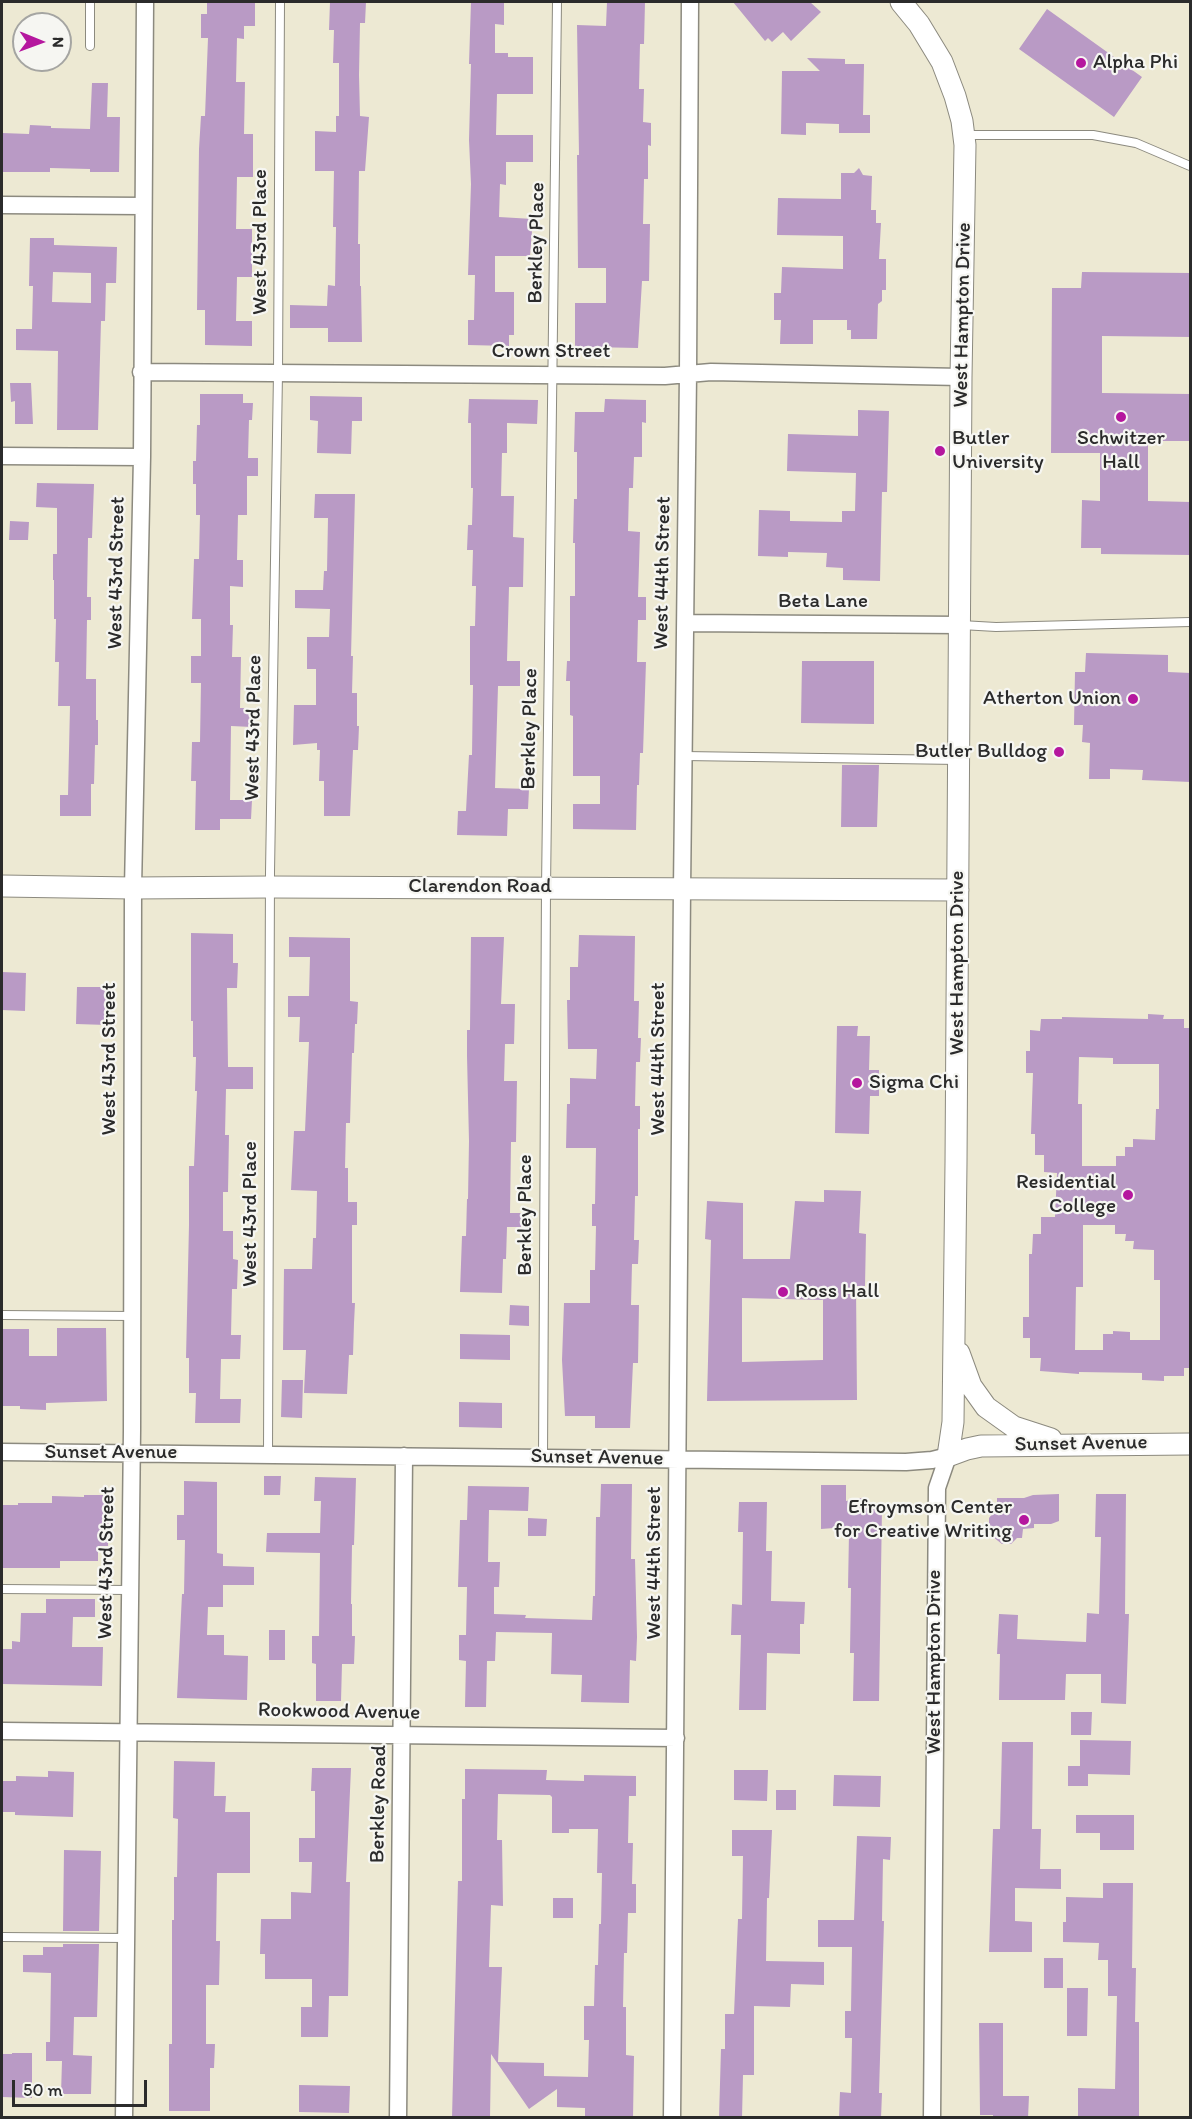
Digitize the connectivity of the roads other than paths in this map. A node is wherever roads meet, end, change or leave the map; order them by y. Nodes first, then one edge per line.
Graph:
1 (90, 2) edge
2 (145, 2) edge
3 (280, 2) edge
4 (557, 2) edge
5 (690, 2) edge
6 (901, 2) edge
7 (90, 46) dead end
8 (964, 135) junction
9 (1191, 166) edge
10 (2, 205) edge
11 (143, 206) junction
12 (141, 372) junction
13 (278, 373) junction
14 (553, 374) junction
15 (688, 374) junction
16 (961, 377) junction
17 (2, 456) edge
18 (142, 457) junction
19 (1191, 622) edge
20 (686, 623) junction
21 (961, 625) junction
22 (684, 756) junction
23 (960, 760) junction
24 (2, 886) edge
25 (270, 887) junction
26 (133, 888) junction
27 (546, 888) junction
28 (682, 889) junction
29 (958, 890) junction
30 (2, 1315) edge
31 (132, 1316) junction
32 (954, 1333) junction
33 (1063, 1444) junction
34 (1191, 1444) edge
35 (2, 1452) edge
36 (131, 1453) junction
37 (268, 1454) junction
38 (404, 1456) junction
39 (948, 1456) junction
40 (543, 1457) junction
41 (678, 1459) junction
42 (2, 1589) edge
43 (129, 1590) junction
44 (2, 1731) edge
45 (128, 1732) junction
46 (402, 1735) junction
47 (676, 1738) junction
48 (2, 1937) edge
49 (126, 1938) junction
50 (124, 2118) edge
51 (398, 2118) edge
52 (672, 2118) edge
53 (932, 2118) edge

1 - 7 lane
2 - 11 street, West 43rd Street
3 - 13 lane, West 43rd Place
4 - 14 lane, Berkley Place
5 - 15 street, West 44th Street
6 - 8 street, West Hampton Drive
8 - 9 lane
8 - 16 street, West Hampton Drive
10 - 11 street
11 - 12 street, West 43rd Street
12 - 13 street, Crown Street
12 - 18 street, West 43rd Street
13 - 14 street, Crown Street
13 - 25 lane, West 43rd Place
14 - 15 street, Crown Street
14 - 27 lane, Berkley Place
15 - 16 street, Crown Street
15 - 20 street, West 44th Street
16 - 21 street, West Hampton Drive
17 - 18 street
18 - 26 street, West 43rd Street
19 - 21 lane
20 - 21 street, Beta Lane
20 - 22 street, West 44th Street
21 - 23 street, West Hampton Drive
22 - 23 lane
22 - 28 street, West 44th Street
23 - 29 street, West Hampton Drive
24 - 26 street, Clarendon Road
25 - 26 street, Clarendon Road
25 - 27 street, Clarendon Road
25 - 37 lane, West 43rd Place
26 - 31 street, West 43rd Street
27 - 28 street, Clarendon Road
27 - 40 lane, Berkley Place
28 - 29 street, Clarendon Road
28 - 41 street, West 44th Street
29 - 32 street, West Hampton Drive
30 - 31 lane
31 - 36 street, West 43rd Street
32 - 33 street
32 - 39 street, West Hampton Drive
33 - 34 street, Sunset Avenue
33 - 39 street, Sunset Avenue
35 - 36 street, Sunset Avenue
36 - 37 street, Sunset Avenue
36 - 43 street, West 43rd Street
37 - 38 street, Sunset Avenue
38 - 40 street, Sunset Avenue
38 - 46 street, Berkley Road
39 - 41 street, Sunset Avenue
39 - 53 street, West Hampton Drive
40 - 41 street, Sunset Avenue
41 - 47 street, West 44th Street
42 - 43 lane
43 - 45 street, West 43rd Street
44 - 45 street, Rookwood Avenue
45 - 46 street, Rookwood Avenue
45 - 49 street, West 43rd Street
46 - 47 street, Rookwood Avenue
46 - 51 street, Berkley Road
47 - 52 street, West 44th Street
48 - 49 lane
49 - 50 street, West 43rd Street

